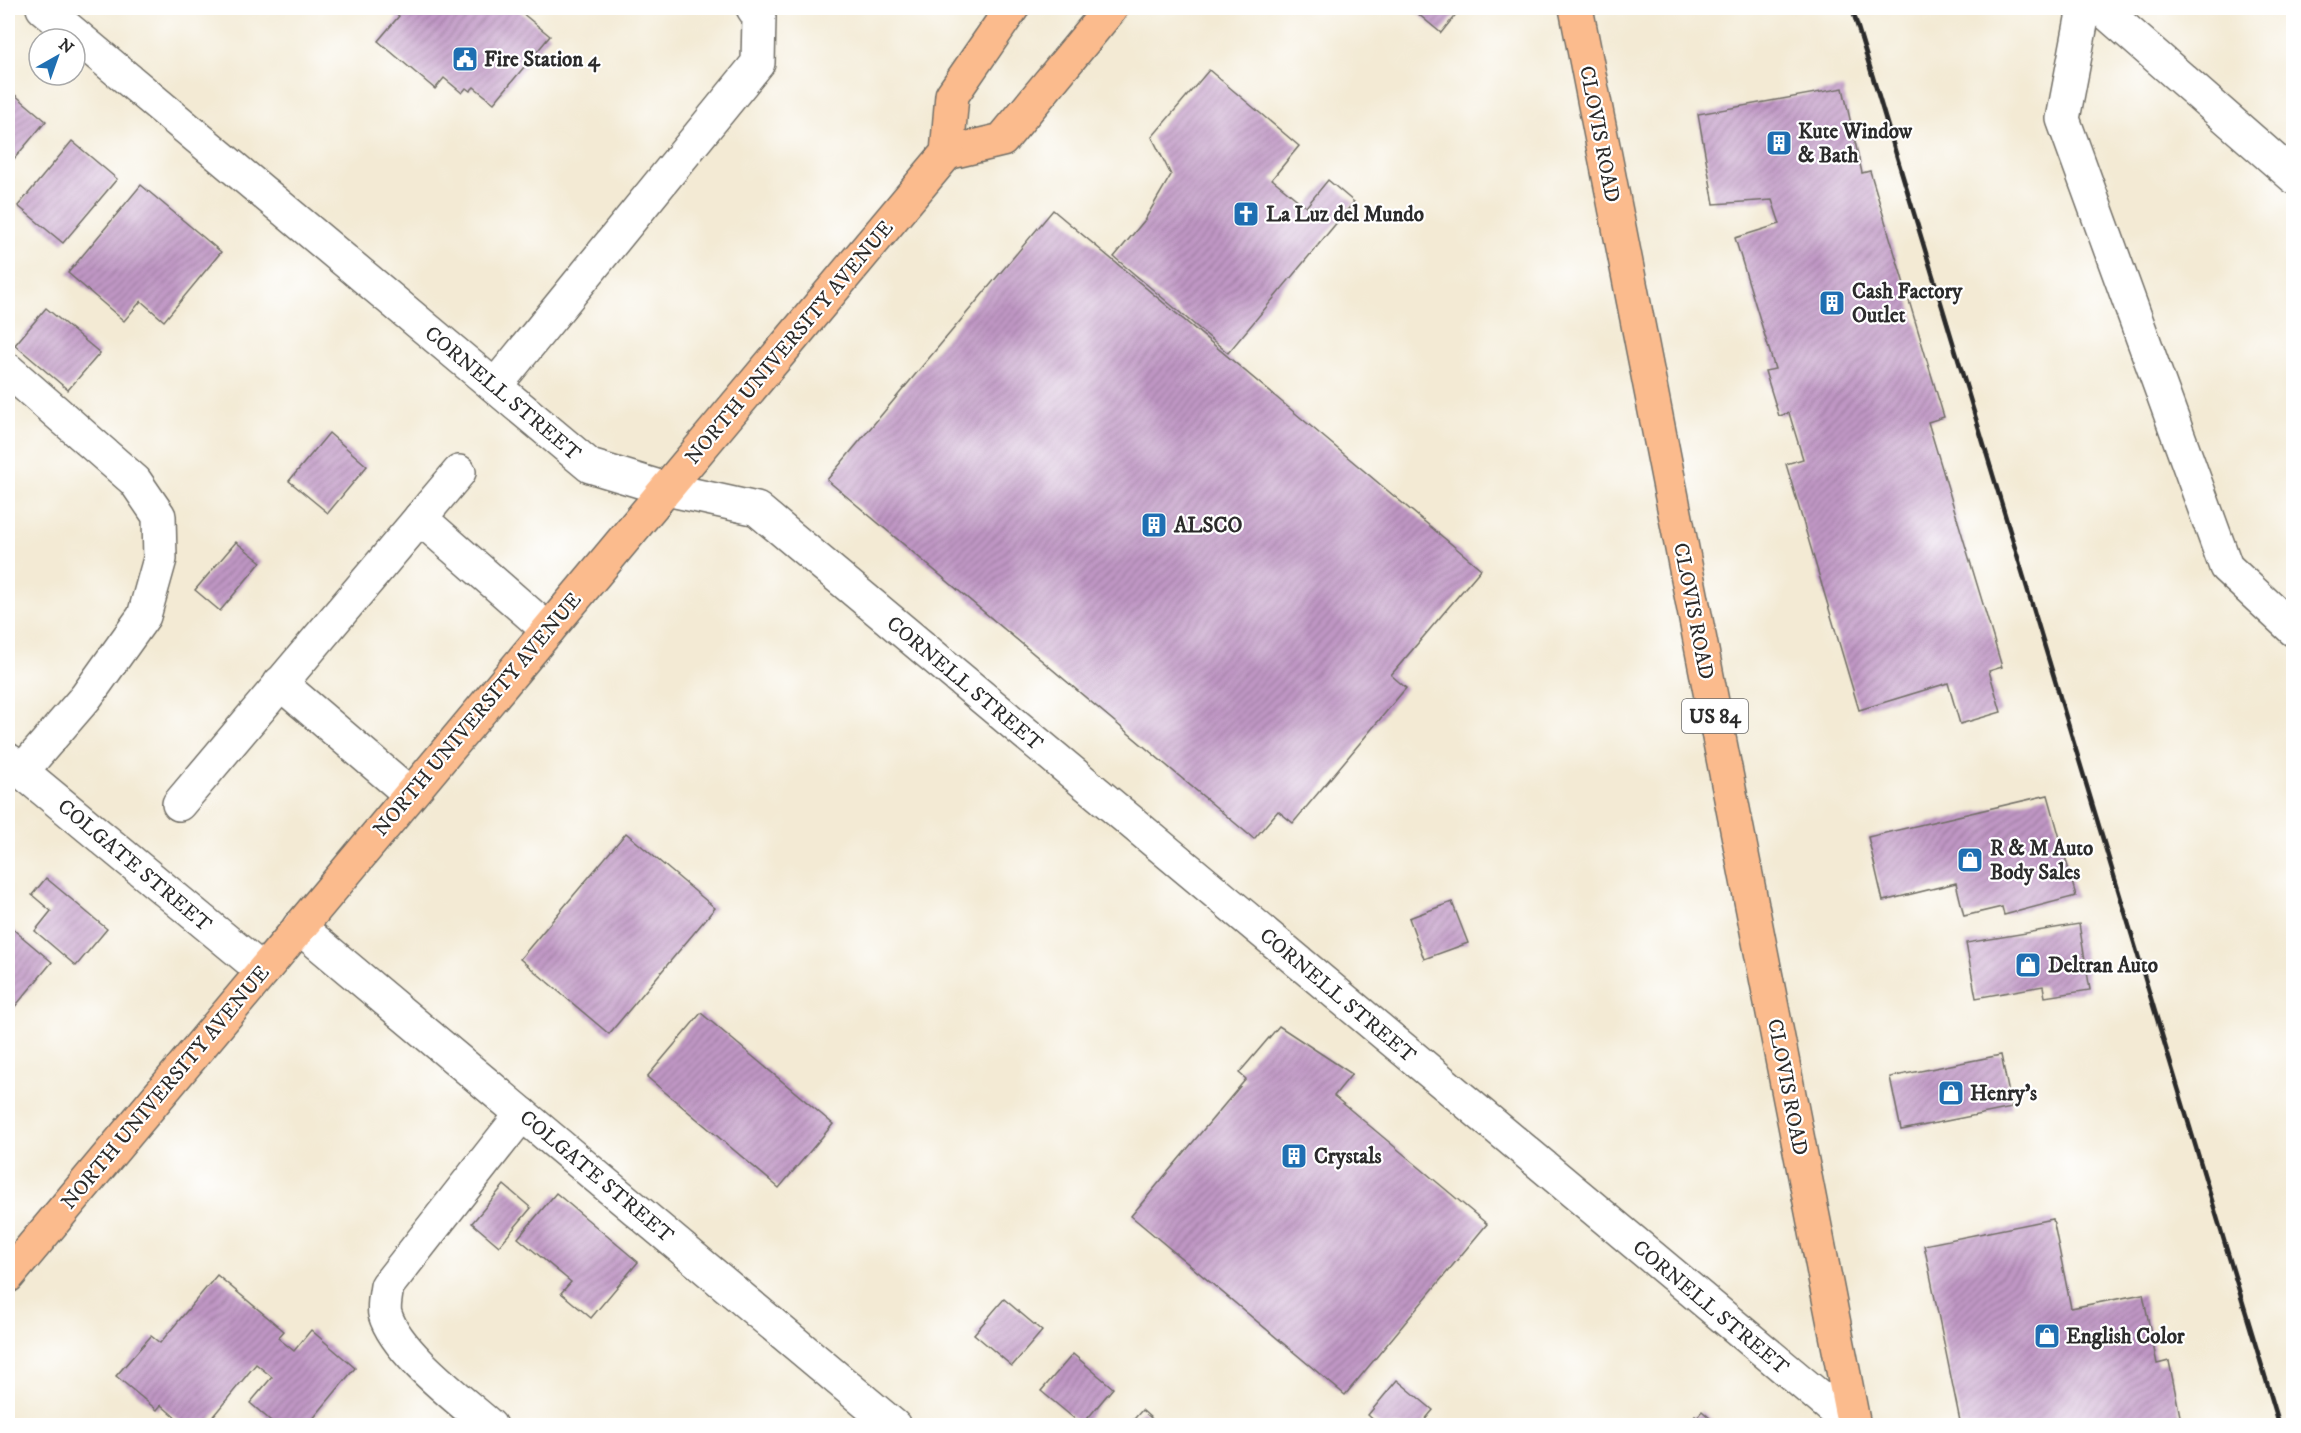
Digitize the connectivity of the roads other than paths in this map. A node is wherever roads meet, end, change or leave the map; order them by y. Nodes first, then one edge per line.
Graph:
1 (43, 8) edge
2 (753, 8) edge
3 (1111, 8) edge
4 (1575, 8) edge
5 (2084, 8) edge
6 (2101, 8) edge
7 (1006, 10) edge
8 (947, 153) junction
9 (2294, 177) edge
10 (8, 370) edge
11 (495, 386) junction
12 (459, 472) dead end
13 (666, 489) junction
14 (420, 518) junction
15 (548, 630) junction
16 (2294, 630) edge
17 (280, 683) junction
18 (15, 766) edge
19 (410, 794) junction
20 (178, 804) dead end
21 (299, 927) junction
22 (262, 971) junction
23 (522, 1114) junction
24 (8, 1276) edge
25 (489, 1425) edge
26 (894, 1425) edge
27 (1854, 1425) edge

1 - 11 street, CORNELL STREET
2 - 11 street
3 - 8 main road
4 - 27 main road, CLOVIS ROAD / US 84
5 - 16 street
6 - 9 street
7 - 8 main road
8 - 13 main road, NORTH UNIVERSITY AVENUE
10 - 18 street
11 - 13 street, CORNELL STREET
12 - 14 street
13 - 15 main road, NORTH UNIVERSITY AVENUE
13 - 27 street, CORNELL STREET
14 - 15 street
14 - 17 street
15 - 19 main road, NORTH UNIVERSITY AVENUE
17 - 19 street
17 - 20 street
18 - 22 street, COLGATE STREET
19 - 21 main road, NORTH UNIVERSITY AVENUE
21 - 22 main road, NORTH UNIVERSITY AVENUE
21 - 23 street, COLGATE STREET
22 - 24 main road, NORTH UNIVERSITY AVENUE
23 - 25 street
23 - 26 street, COLGATE STREET

